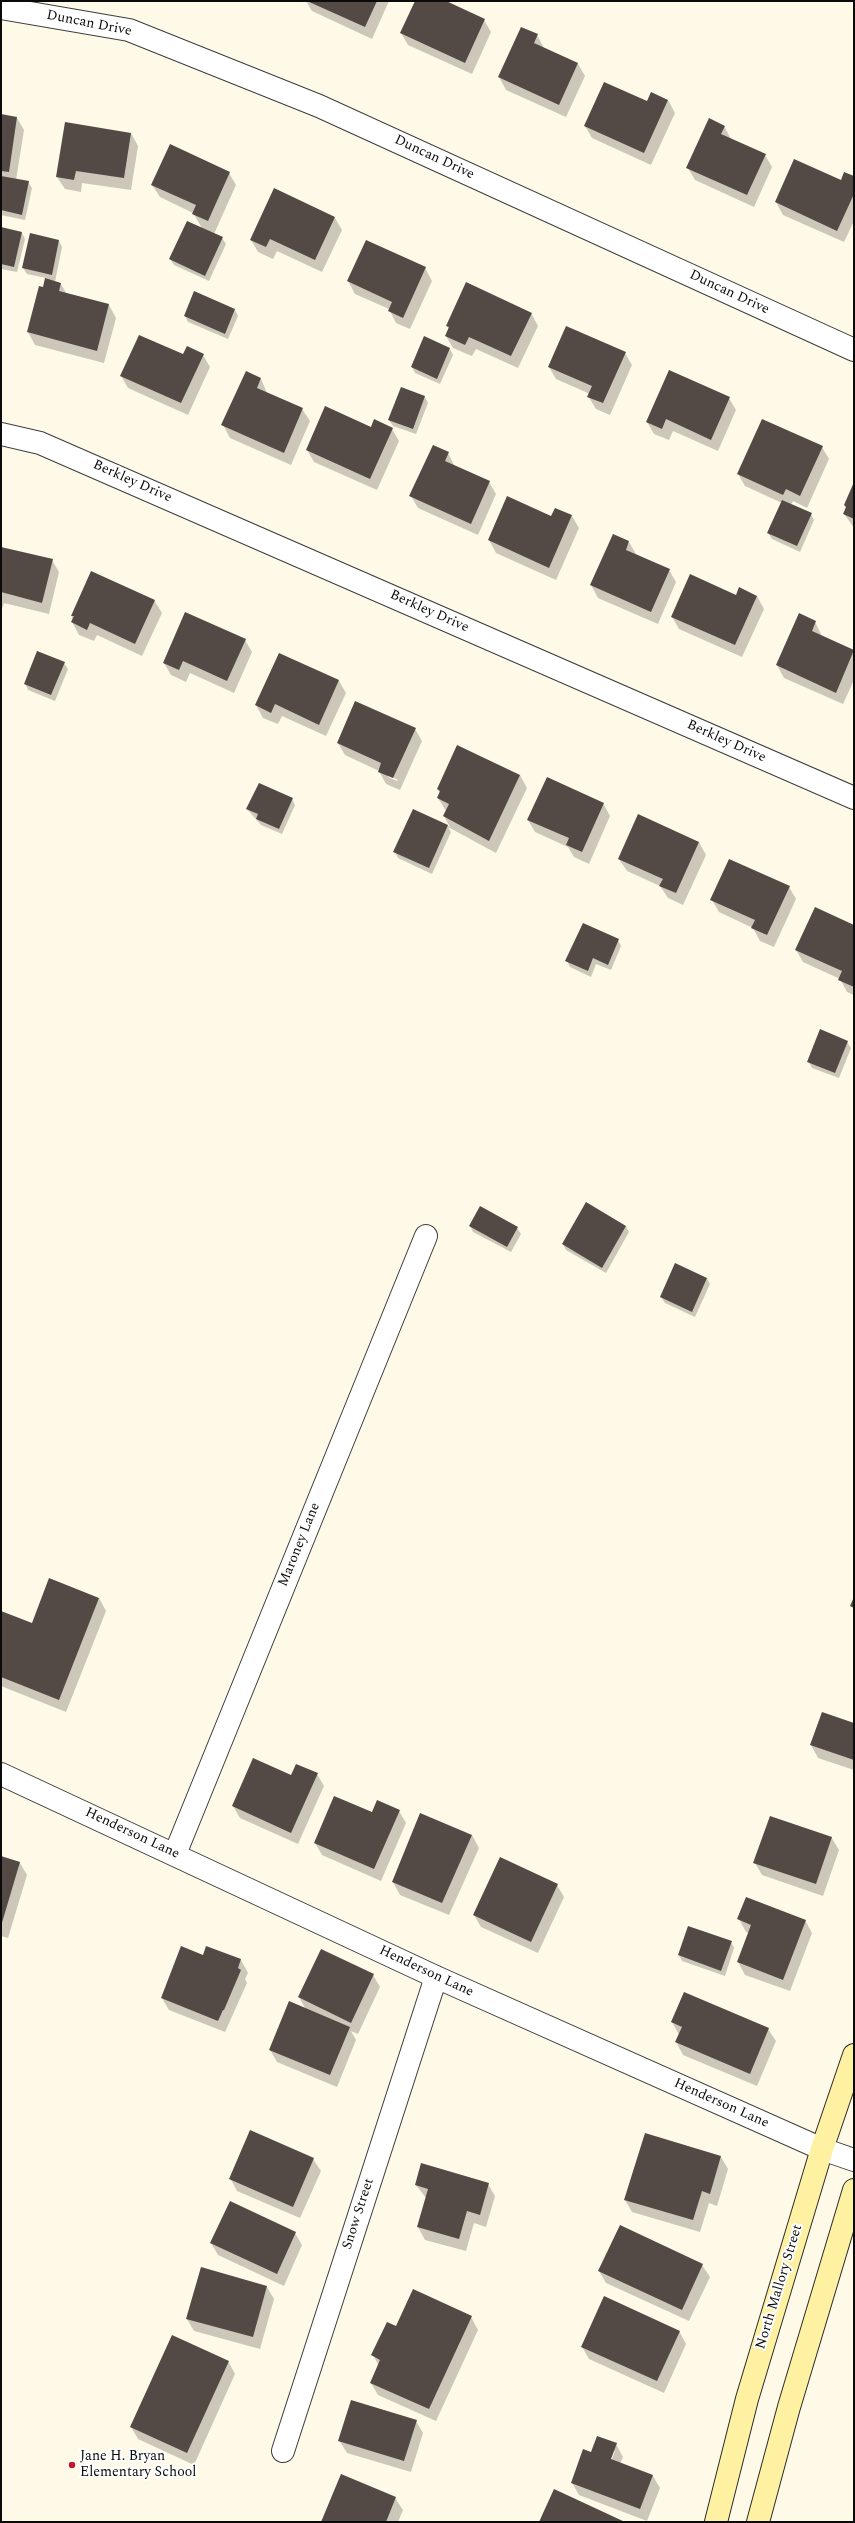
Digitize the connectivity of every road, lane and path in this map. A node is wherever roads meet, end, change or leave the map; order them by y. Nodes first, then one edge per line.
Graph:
1 (1, 8) edge
2 (854, 350) edge
3 (1, 434) edge
4 (854, 798) edge
5 (426, 1236) dead end
6 (1, 1774) edge
7 (175, 1854) junction
8 (436, 1977) junction
9 (854, 2055) edge
10 (822, 2149) junction
11 (854, 2160) edge
12 (854, 2190) edge
13 (283, 2451) dead end
14 (716, 2522) edge
15 (758, 2522) edge

1 - 2 street, Duncan Drive
3 - 4 street, Berkley Drive
5 - 7 street, Maroney Lane
6 - 7 street, Henderson Lane
7 - 8 street, Henderson Lane
8 - 10 street, Henderson Lane
8 - 13 street, Snow Street
9 - 10 main road, North Mallory Street
10 - 11 street, Henderson Lane
10 - 14 main road, North Mallory Street
12 - 15 main road

